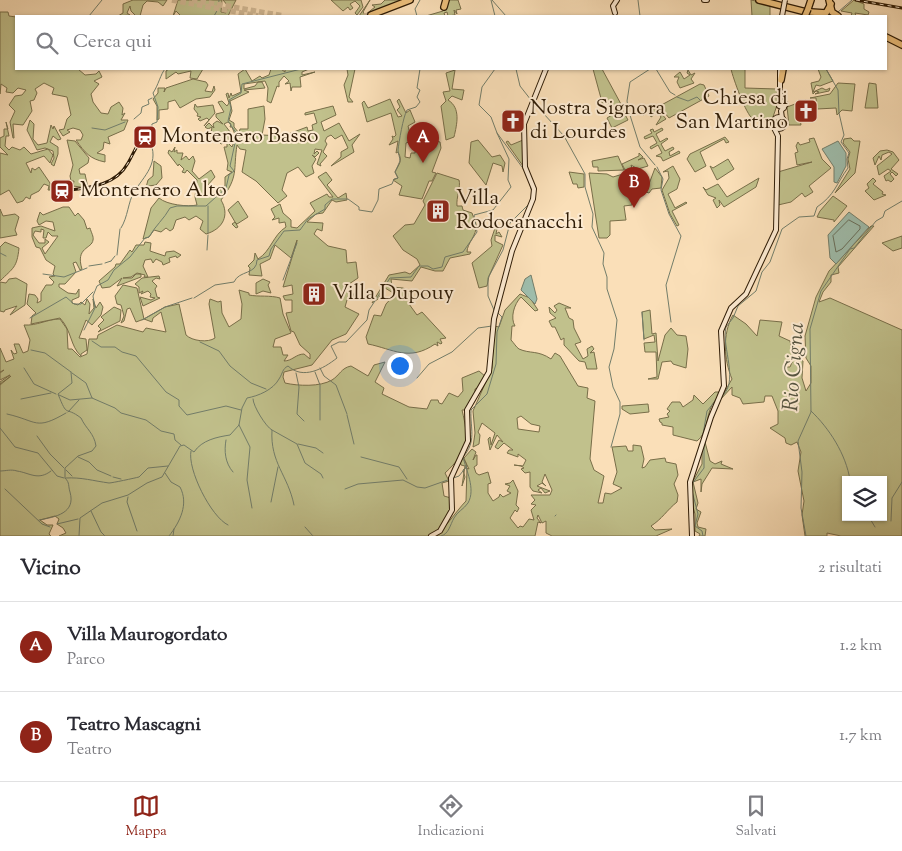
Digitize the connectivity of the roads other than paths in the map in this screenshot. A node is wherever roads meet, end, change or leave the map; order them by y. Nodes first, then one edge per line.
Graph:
1 (410, 0) edge
2 (617, 0) edge
3 (759, 0) edge
4 (786, 0) edge
5 (811, 0) edge
6 (767, 1) edge
7 (830, 2) edge
8 (807, 13) edge
9 (374, 15) edge
10 (614, 15) edge
11 (783, 15) edge
12 (833, 15) edge
13 (887, 36) edge
14 (902, 44) edge
15 (546, 70) edge
16 (781, 72) edge
17 (780, 103) junction
18 (775, 117) junction
19 (782, 118) junction
20 (774, 128) junction
21 (783, 129) junction
22 (778, 136) junction
23 (431, 536) edge
24 (692, 536) edge

1 - 9 highway
1 - 9 highway
2 - 10 main road
3 - 6 highway
4 - 11 main road, bridge
5 - 8 highway
6 - 8 highway
6 - 8 highway
7 - 8 highway
7 - 12 highway
8 - 12 highway
13 - 14 highway
15 - 23 main road
16 - 17 main road
16 - 17 main road
17 - 18 main road
17 - 19 main road
18 - 19 main road
18 - 20 main road
19 - 21 main road
20 - 21 main road
20 - 22 main road
21 - 22 main road
22 - 24 main road

